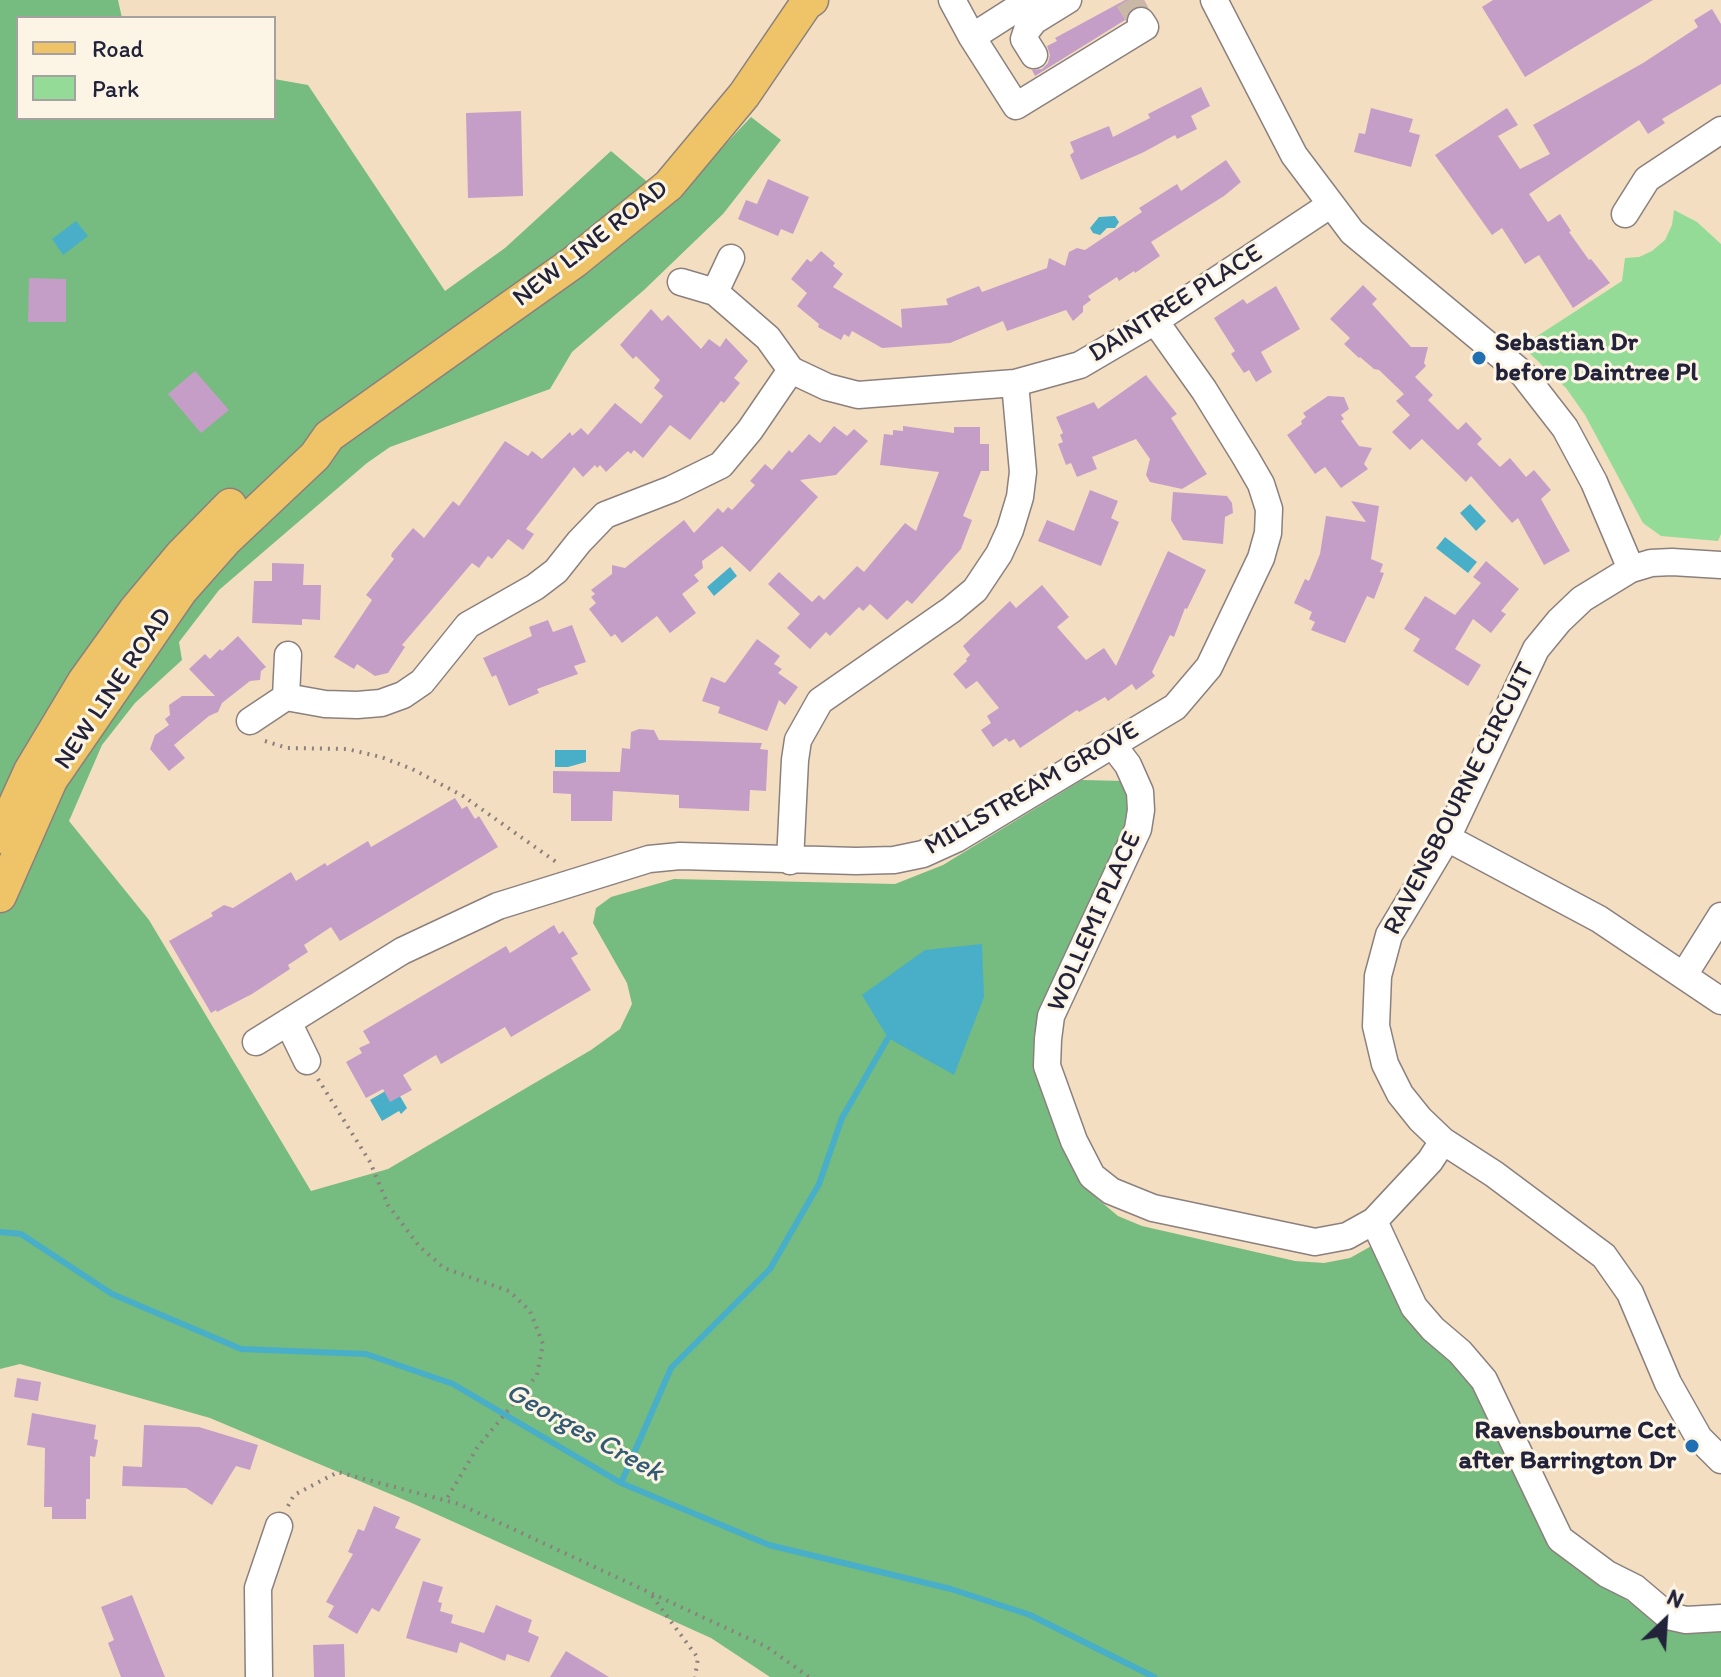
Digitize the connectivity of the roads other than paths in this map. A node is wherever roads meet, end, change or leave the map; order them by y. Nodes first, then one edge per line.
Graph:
1 (952, 0) edge
2 (1030, 0) edge
3 (1068, 0) edge
4 (1214, 0) edge
5 (808, 1) edge
6 (1141, 21) dead end
7 (972, 37) junction
8 (1045, 72) junction
9 (1721, 130) edge
10 (1330, 205) junction
11 (1625, 214) dead end
12 (731, 258) dead end
13 (681, 282) dead end
14 (715, 292) junction
15 (1155, 321) junction
16 (791, 370) junction
17 (1015, 383) junction
18 (329, 436) junction
19 (1721, 565) edge
20 (1631, 569) junction
21 (288, 655) dead end
22 (286, 697) junction
23 (250, 721) road end
24 (1112, 744) junction
25 (0, 837) edge
26 (1447, 838) junction
27 (790, 861) junction
28 (0, 896) edge
29 (1721, 916) edge
30 (1684, 975) junction
31 (1721, 1001) edge
32 (288, 1022) junction
33 (256, 1042) dead end
34 (307, 1061) road end
35 (1443, 1141) junction
36 (1374, 1221) junction
37 (1721, 1460) edge
38 (279, 1526) road end
39 (1721, 1618) edge
40 (259, 1677) edge

1 - 7 street
2 - 7 street
3 - 8 street
4 - 10 street
5 - 18 main road, NEW LINE ROAD
6 - 8 street
7 - 8 street
9 - 11 street
10 - 15 street, DAINTREE PLACE
10 - 20 street
12 - 14 street
13 - 14 street, DAINTREE PLACE
14 - 16 street, DAINTREE PLACE
15 - 17 street, DAINTREE PLACE
15 - 24 street, MILLSTREAM GROVE
16 - 17 street, DAINTREE PLACE
16 - 22 street
17 - 27 street
18 - 25 main road, NEW LINE ROAD
18 - 28 main road, NEW LINE ROAD
19 - 20 street, RAVENSBOURNE CIRCUIT
20 - 26 street, RAVENSBOURNE CIRCUIT
21 - 22 street
22 - 23 street
24 - 27 street, MILLSTREAM GROVE
24 - 36 street, WOLLEMI PLACE
26 - 30 street
26 - 35 street, RAVENSBOURNE CIRCUIT
27 - 32 street, MILLSTREAM GROVE
29 - 30 street
30 - 31 street
32 - 33 street, MILLSTREAM GROVE
32 - 34 street
35 - 36 street, WOLLEMI PLACE
35 - 37 street, RAVENSBOURNE CIRCUIT
36 - 39 street
38 - 40 street

